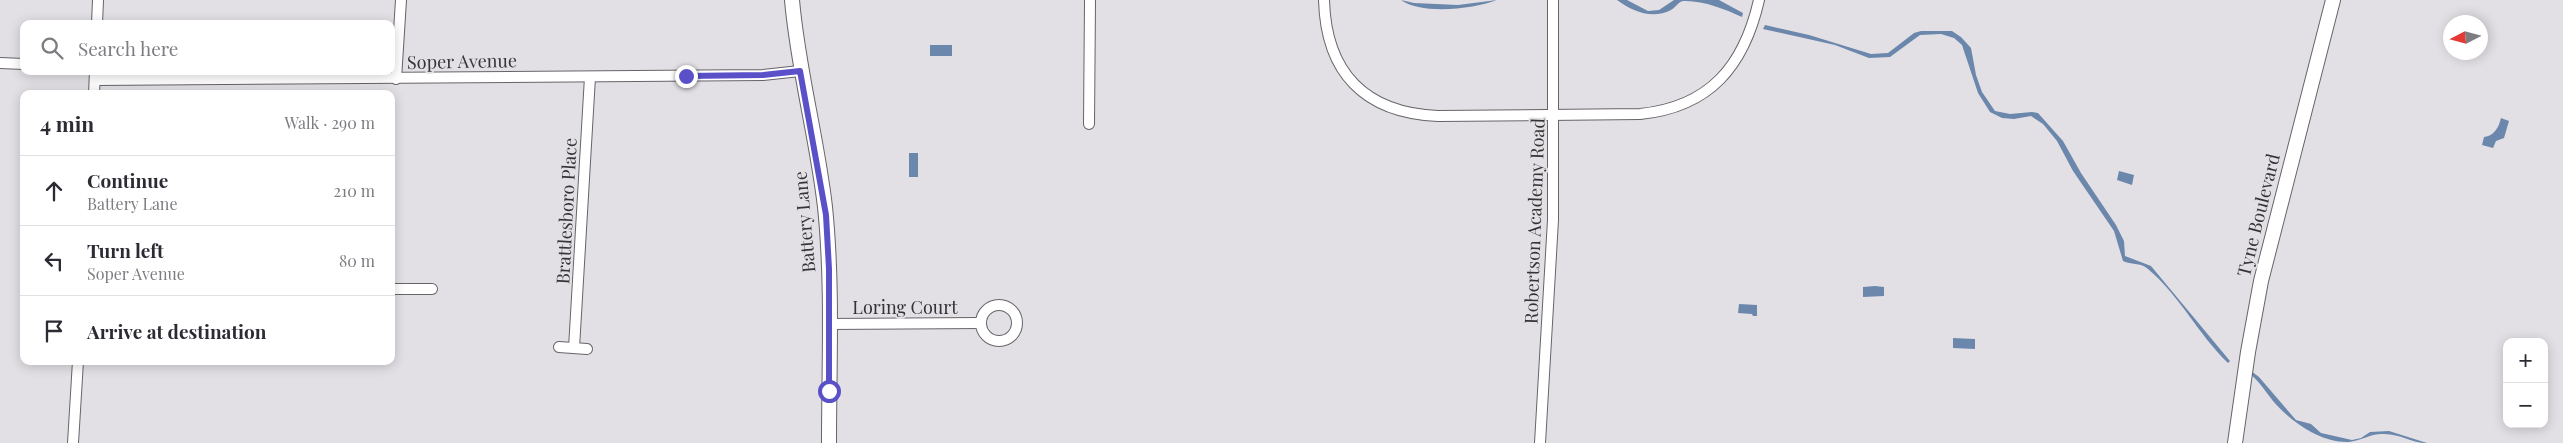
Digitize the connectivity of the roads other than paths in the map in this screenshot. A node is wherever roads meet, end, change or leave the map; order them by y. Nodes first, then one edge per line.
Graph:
1 (98, 0) edge
2 (401, 0) edge
3 (792, 0) edge
4 (1090, 0) edge
5 (1324, 0) edge
6 (1553, 0) edge
7 (1759, 0) edge
8 (2332, 0) edge
9 (97, 20) edge
10 (0, 63) edge
11 (20, 64) edge
12 (800, 71) junction
13 (95, 76) edge
14 (590, 76) junction
15 (396, 79) junction
16 (94, 90) edge
17 (1553, 115) junction
18 (1089, 124) dead end
19 (432, 289) dead end
20 (395, 290) edge
21 (981, 323) dead end
22 (829, 324) junction
23 (559, 347) dead end
24 (574, 348) junction
25 (587, 349) dead end
26 (78, 365) edge
27 (73, 443) edge
28 (829, 443) edge
29 (1540, 443) edge
30 (2235, 443) edge

1 - 9 street
2 - 15 street
3 - 12 street, Battery Lane
4 - 18 street
5 - 17 street
6 - 17 street, Robertson Academy Road
7 - 17 street
8 - 30 street, Tyne Boulevard
10 - 11 street
12 - 14 street, Soper Avenue
12 - 22 street, Battery Lane
13 - 15 street, Soper Avenue
13 - 16 street
14 - 15 street, Soper Avenue
14 - 24 street, Brattlesboro Place
17 - 29 street, Robertson Academy Road
19 - 20 street
21 - 22 street, Loring Court
22 - 28 street, Battery Lane
23 - 24 street
24 - 25 street
26 - 27 street

